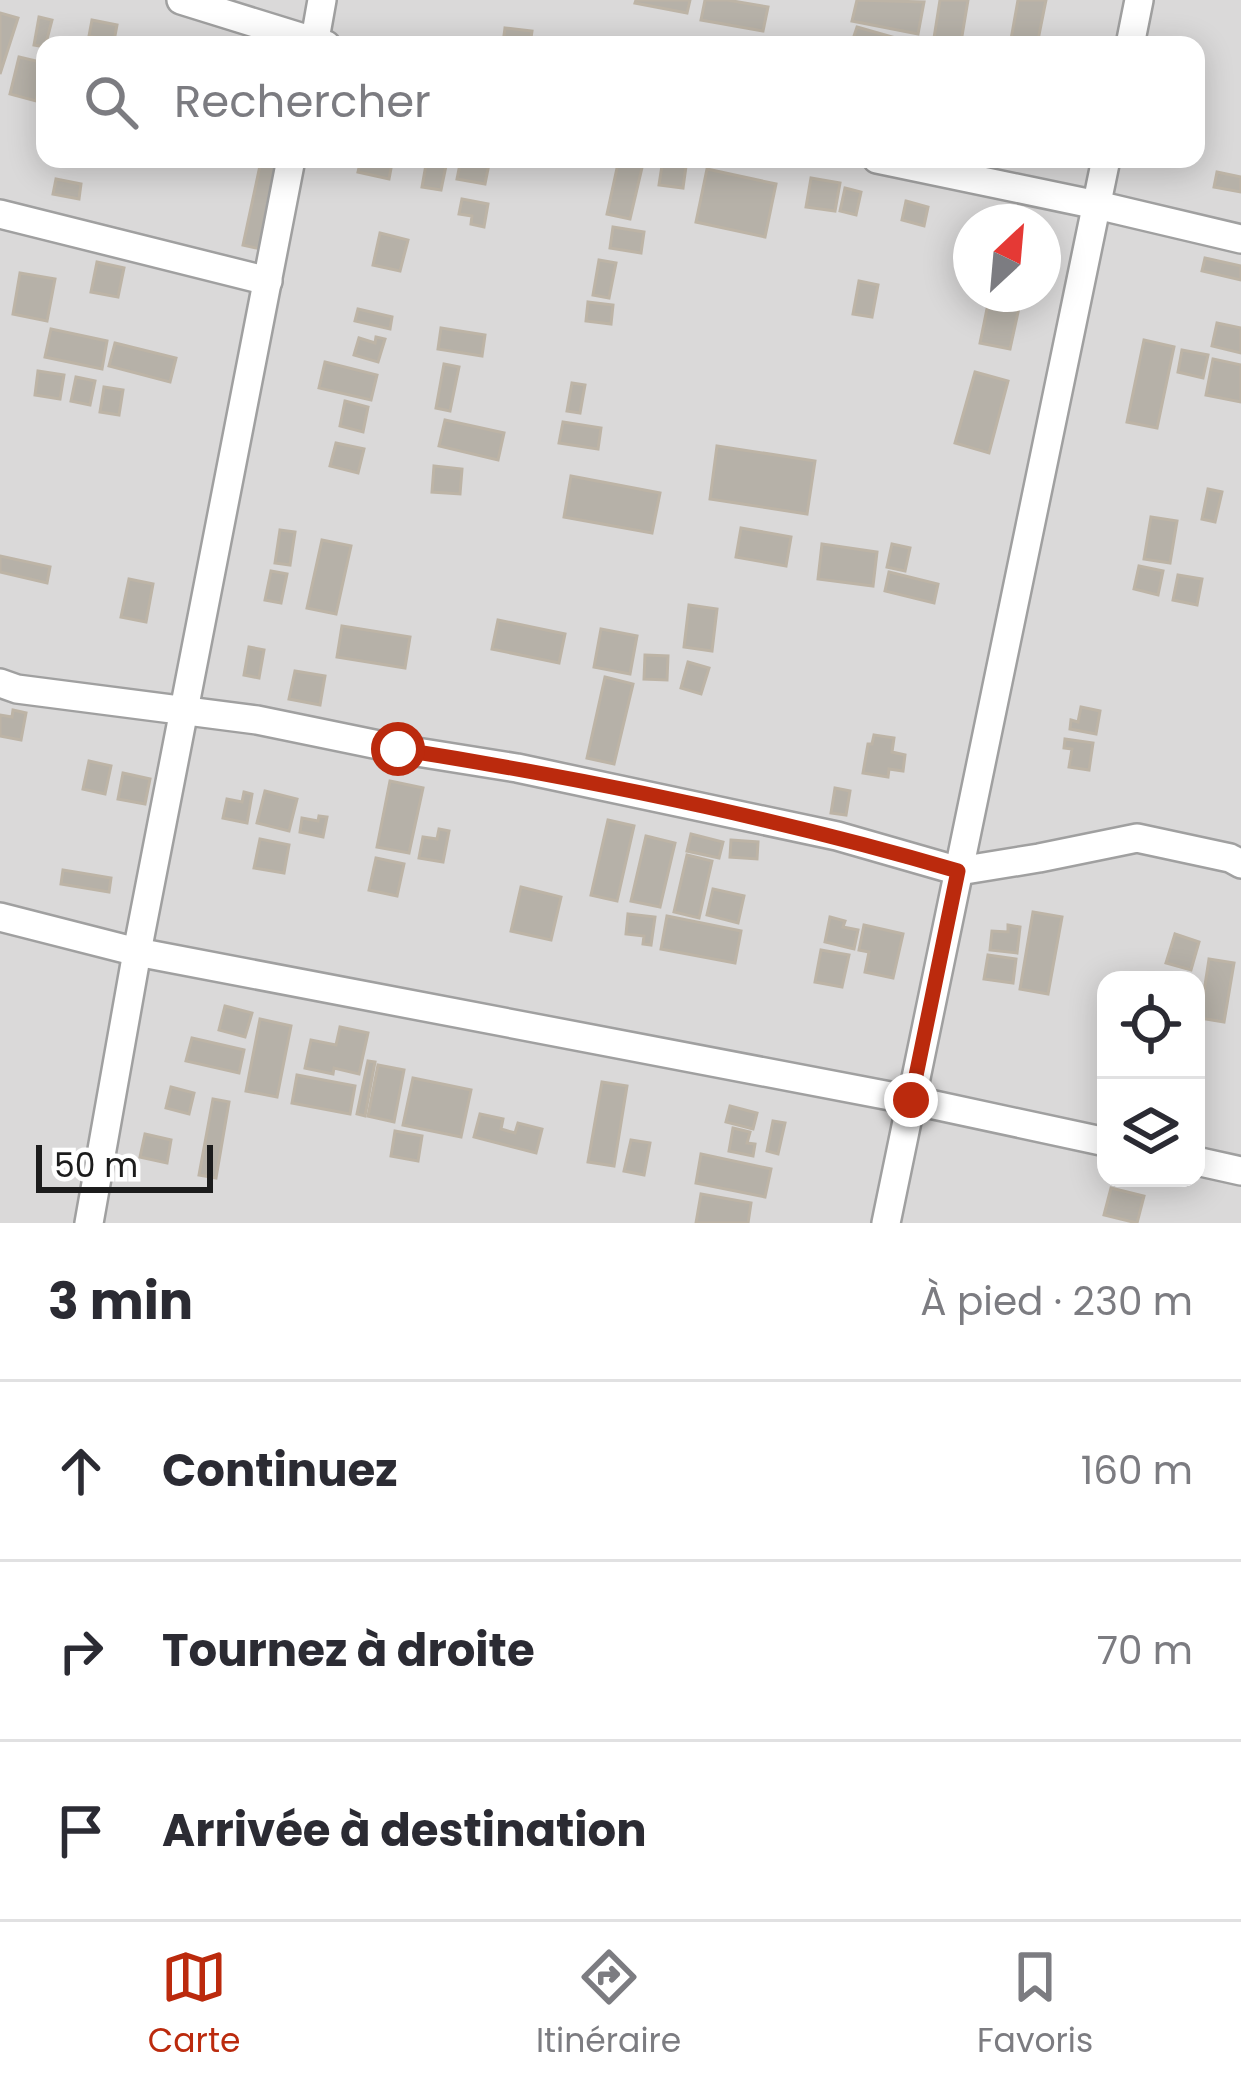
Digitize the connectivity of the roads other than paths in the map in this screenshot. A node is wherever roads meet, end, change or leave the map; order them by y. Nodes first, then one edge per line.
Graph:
1 (181, 0) edge
2 (322, 0) edge
3 (1139, 0) edge
4 (293, 36) edge
5 (319, 36) edge
6 (1132, 36) edge
7 (290, 168) edge
8 (920, 168) edge
9 (1104, 168) edge
10 (1097, 205) junction
11 (0, 214) edge
12 (1241, 239) edge
13 (268, 281) junction
14 (0, 683) edge
15 (184, 711) junction
16 (1241, 864) edge
17 (958, 871) junction
18 (0, 917) edge
19 (137, 952) junction
20 (911, 1100) junction
21 (1097, 1140) edge
22 (1205, 1163) edge
23 (1241, 1171) edge
24 (89, 1223) edge
25 (886, 1223) edge

1 - 4 street
2 - 5 street
3 - 6 street
7 - 13 street
8 - 10 street
9 - 10 street
10 - 12 street
10 - 17 street
11 - 13 street
13 - 15 street
14 - 15 street
15 - 17 street
15 - 19 street
16 - 17 street
17 - 20 street
18 - 19 street
19 - 20 street
19 - 24 street
20 - 21 street
20 - 25 street
22 - 23 street

